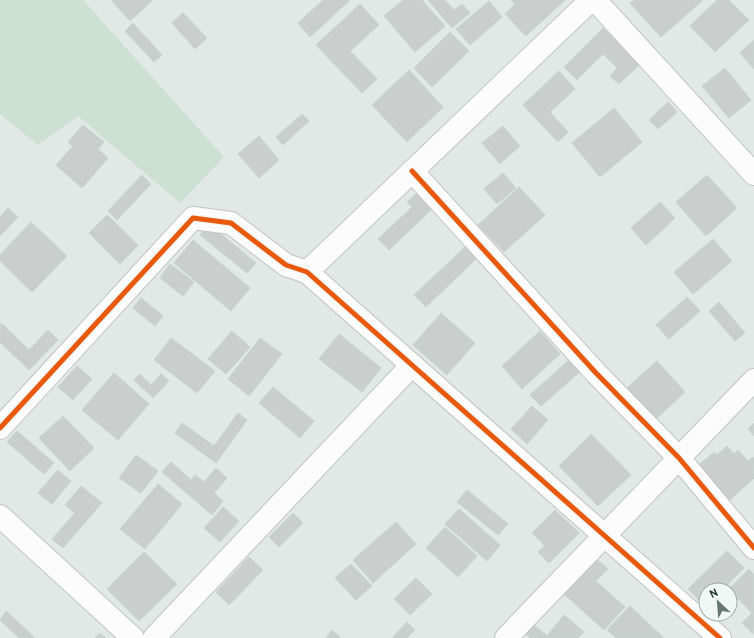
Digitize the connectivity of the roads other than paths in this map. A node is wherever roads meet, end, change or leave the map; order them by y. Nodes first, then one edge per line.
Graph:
1 (591, 0) edge
2 (595, 0) edge
3 (412, 171) junction
4 (754, 174) edge
5 (307, 272) junction
6 (412, 365) junction
7 (754, 380) edge
8 (0, 428) edge
9 (679, 458) junction
10 (0, 516) edge
11 (604, 536) junction
12 (754, 548) edge
13 (133, 638) edge
14 (154, 638) edge
15 (506, 638) edge
16 (720, 638) edge

1 - 3 street
2 - 4 street
3 - 5 street
3 - 9 street
5 - 6 street
5 - 8 street
6 - 11 street
6 - 14 street
7 - 9 street
9 - 11 street
9 - 12 street
10 - 13 street
11 - 15 street
11 - 16 street

